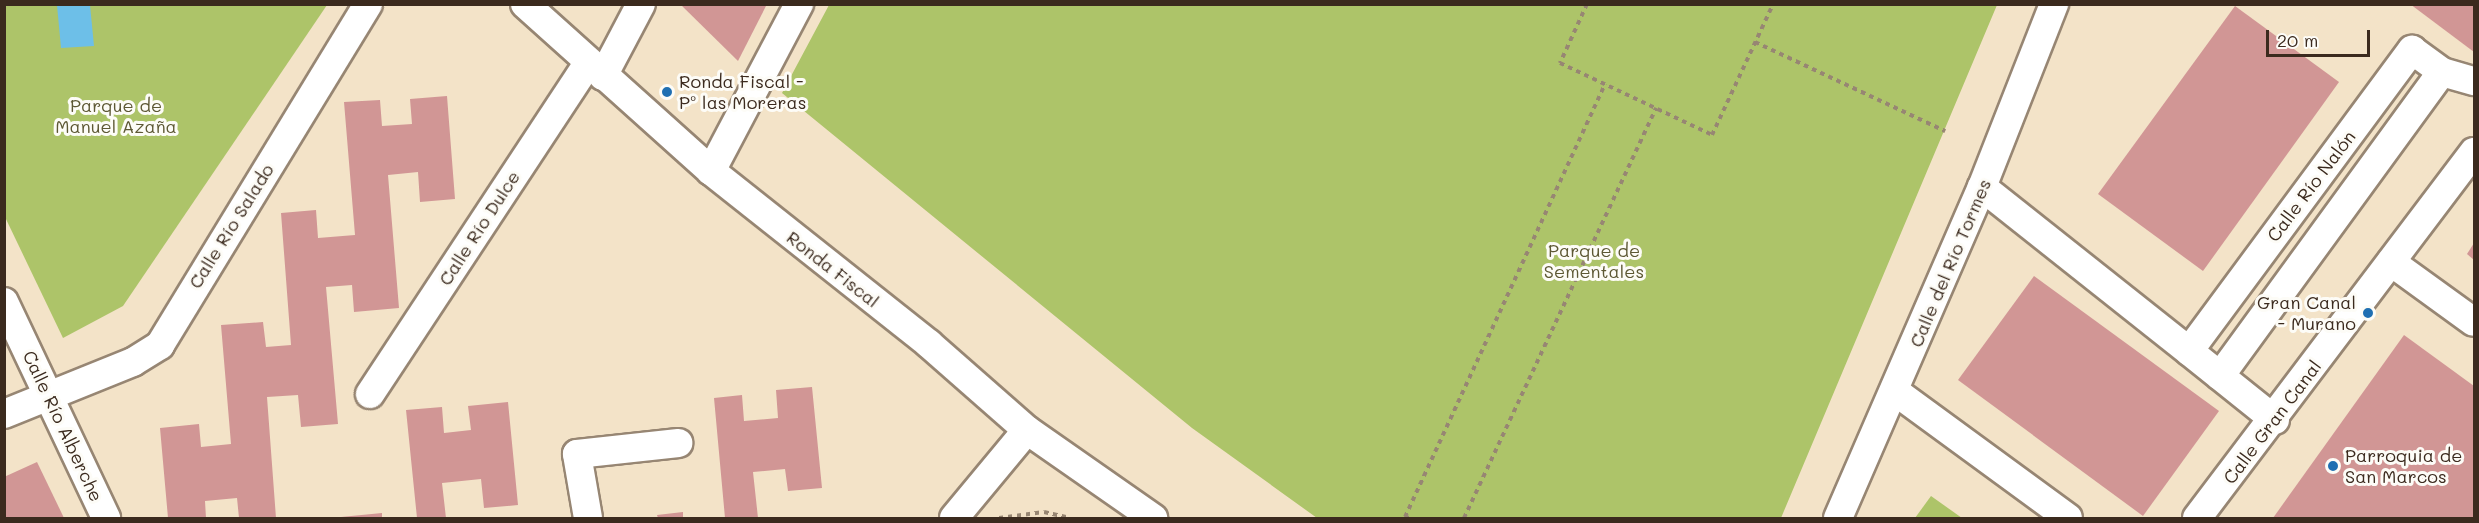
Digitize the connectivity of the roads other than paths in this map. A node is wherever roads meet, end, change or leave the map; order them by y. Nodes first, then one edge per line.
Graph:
1 (368, 4) edge
2 (525, 4) edge
3 (640, 4) edge
4 (799, 4) edge
5 (2054, 4) edge
6 (595, 70) junction
7 (2442, 72) junction
8 (2475, 81) edge
9 (2475, 152) edge
10 (711, 171) junction
11 (1982, 187) junction
12 (2391, 262) junction
13 (4, 302) edge
14 (2475, 322) edge
15 (2189, 351) junction
16 (2220, 376) junction
17 (1896, 392) junction
18 (49, 394) junction
19 (370, 394) dead end
20 (4, 414) edge
21 (2275, 420) junction
22 (1027, 430) junction
23 (678, 443) dead end
24 (106, 519) edge
25 (588, 519) edge
26 (954, 519) edge
27 (1153, 519) edge
28 (1838, 519) edge
29 (2068, 519) edge
30 (2197, 519) edge

1 - 18 street, Calle Río Salado
2 - 6 street, Ronda Fiscal
3 - 6 street, Calle Río Dulce
4 - 10 street
5 - 11 street, Calle del Río Tormes
6 - 10 street, Ronda Fiscal
6 - 19 street, Calle Río Dulce
7 - 8 street, Calle Río Nalón
7 - 15 street, Calle Río Nalón
7 - 16 street, Calle Río Nalón
9 - 12 street, Calle Gran Canal
10 - 22 street, Ronda Fiscal
11 - 15 street
11 - 17 street, Calle del Río Tormes
12 - 14 street
12 - 21 street, Calle Gran Canal
13 - 18 street, Calle Río Alberche
15 - 16 street
16 - 21 street
17 - 28 street, Calle del Río Tormes
17 - 29 street
18 - 20 street, Calle Río Salado
18 - 24 street, Calle Río Alberche
21 - 30 street, Calle Gran Canal
22 - 26 street
22 - 27 street, Ronda Fiscal
23 - 25 street

